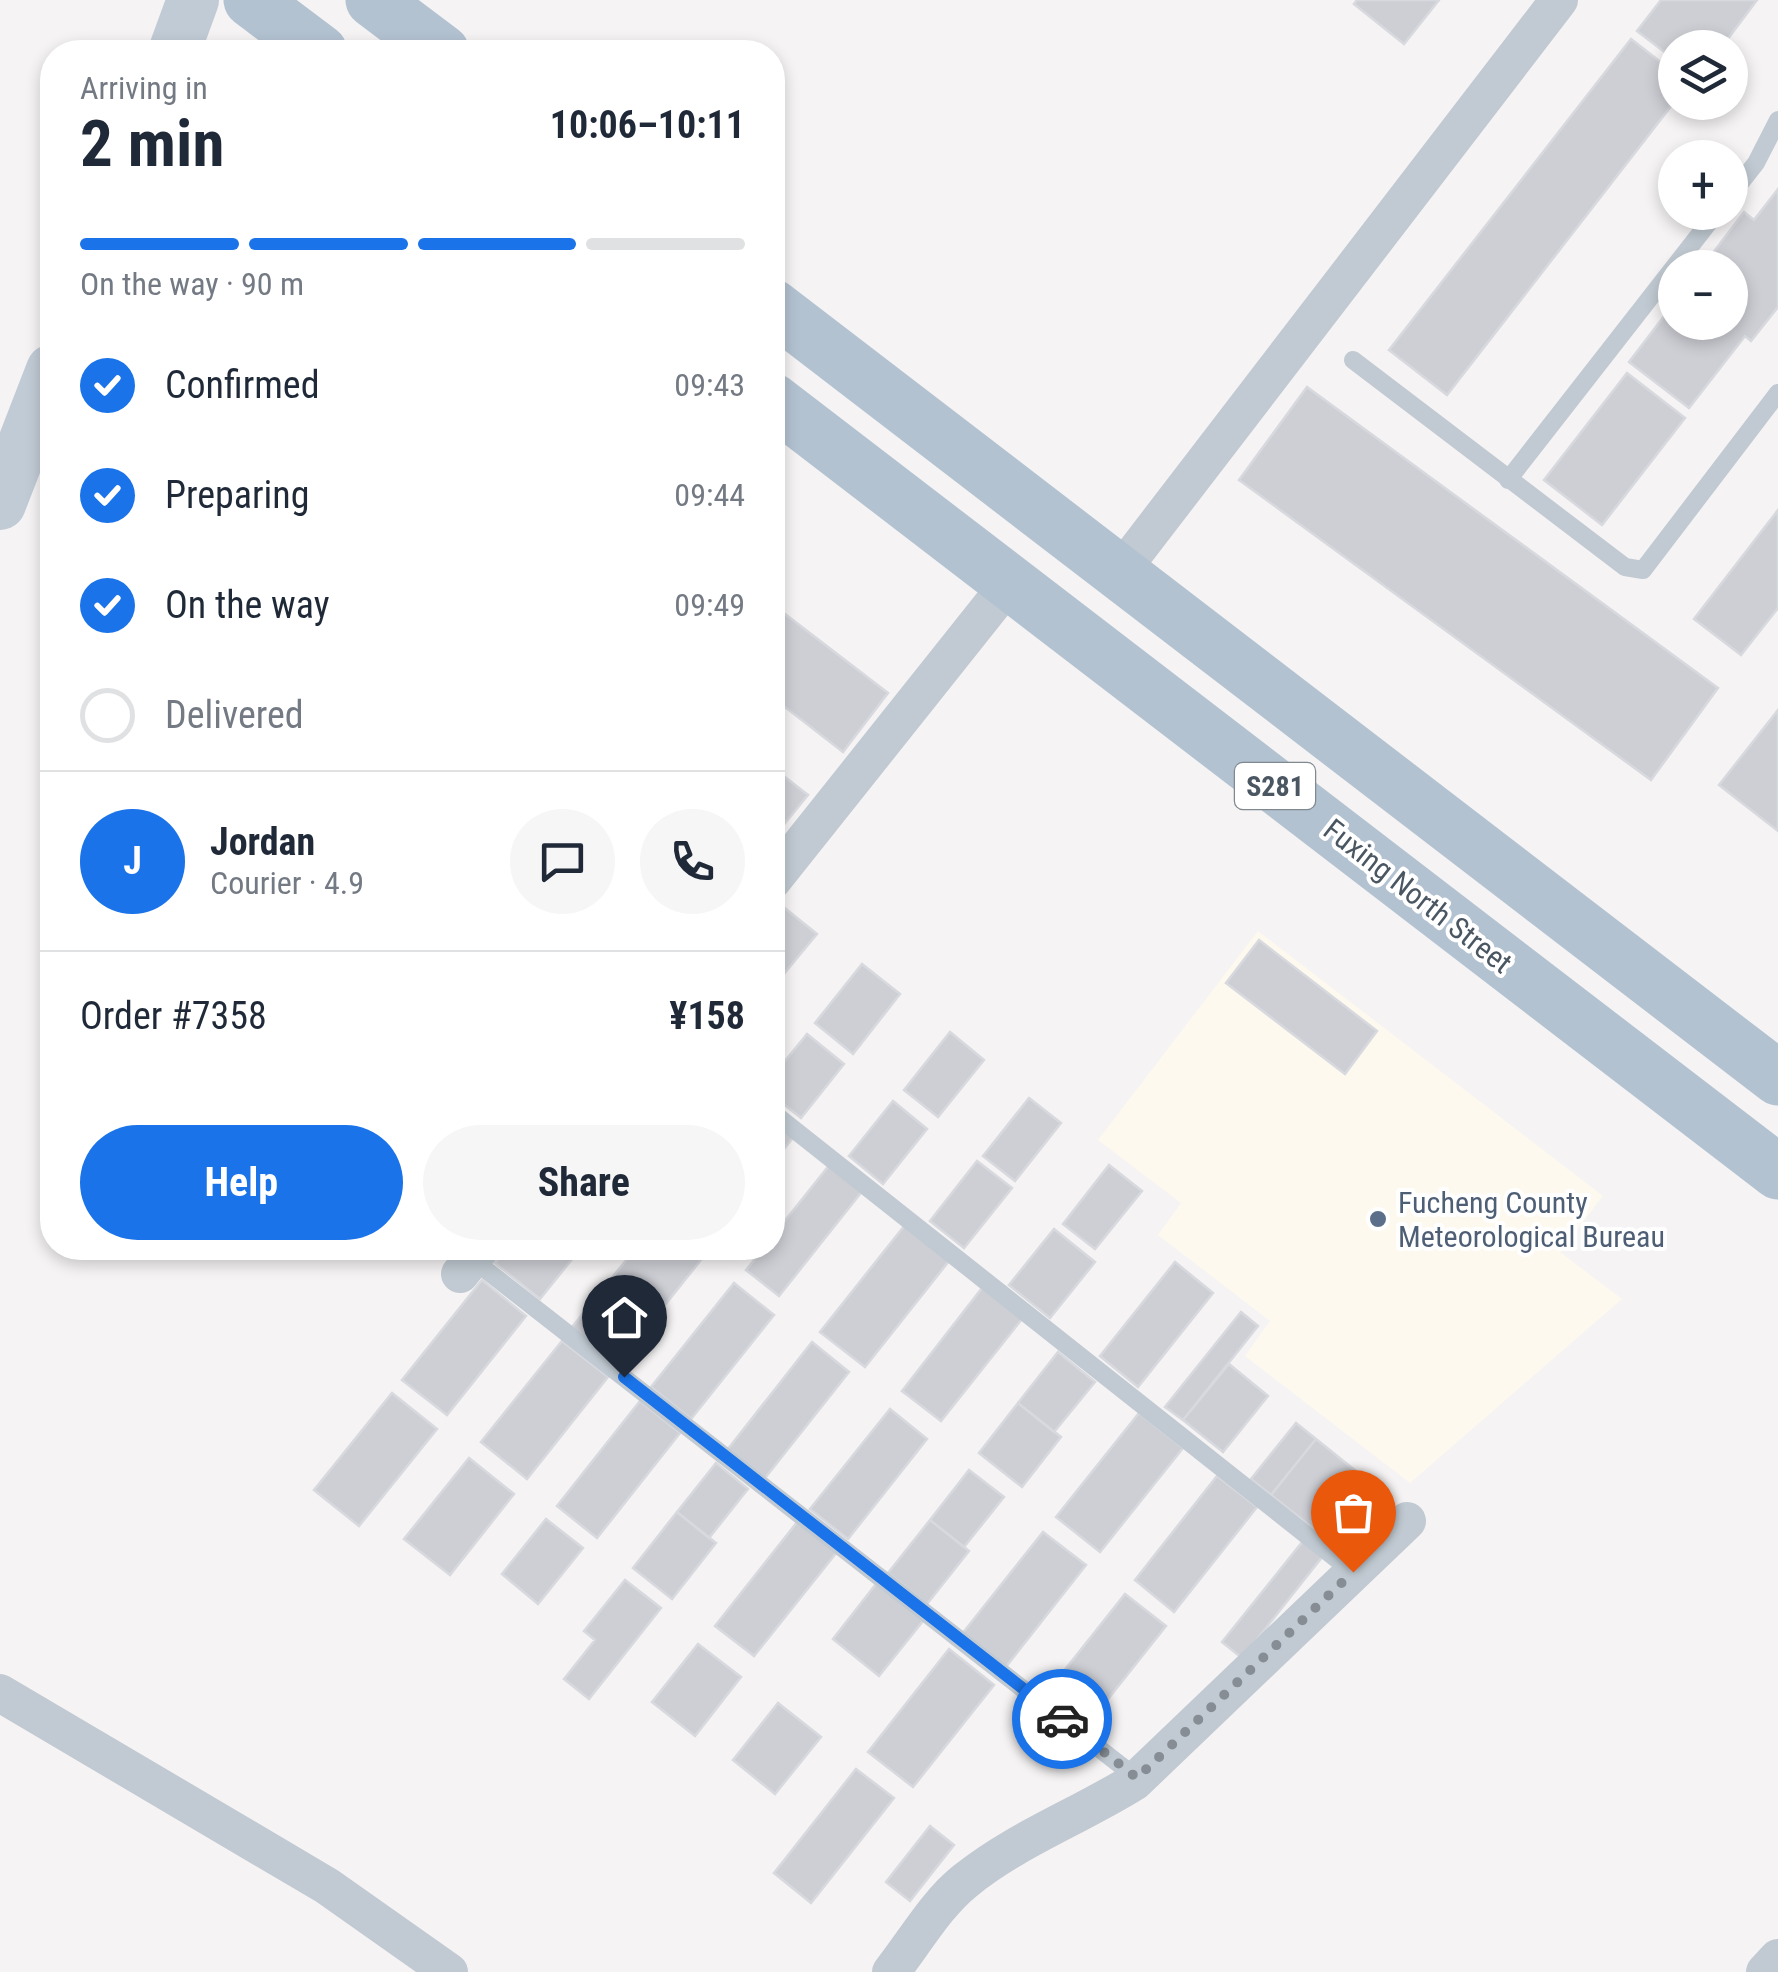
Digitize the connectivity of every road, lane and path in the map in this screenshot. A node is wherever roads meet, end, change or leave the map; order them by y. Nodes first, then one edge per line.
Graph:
1 (193, 0) edge
2 (252, 0) edge
3 (373, 0) edge
4 (1559, 0) edge
5 (178, 40) edge
6 (304, 40) edge
7 (426, 40) edge
8 (1778, 120) edge
9 (1748, 173) edge
10 (1703, 230) edge
11 (785, 316) edge
12 (1353, 360) dead end
13 (1778, 393) edge
14 (40, 401) edge
15 (785, 410) edge
16 (1508, 480) junction
17 (0, 504) edge
18 (1120, 572) junction
19 (1010, 582) junction
20 (785, 865) edge
21 (1778, 1078) edge
22 (785, 1122) edge
23 (1778, 1172) edge
24 (471, 1260) edge
25 (1406, 1521) dead end
26 (1353, 1572) junction
27 (0, 1693) edge
28 (1137, 1778) junction
29 (1778, 1958) edge
30 (450, 1972) edge
31 (890, 1972) edge
32 (1765, 1972) edge

1 - 5 main road
2 - 6 main road
3 - 7 main road
4 - 18 street
8 - 9 lane
10 - 16 lane
11 - 18 main road, S281
12 - 16 lane
13 - 16 lane
14 - 17 main road
15 - 19 main road, Fuxing North Street / S281
18 - 21 main road, S281
19 - 20 street
19 - 23 main road, Fuxing North Street / S281
22 - 26 lane
24 - 28 lane
25 - 26 street
26 - 28 street
27 - 30 street
28 - 31 street
29 - 32 street

